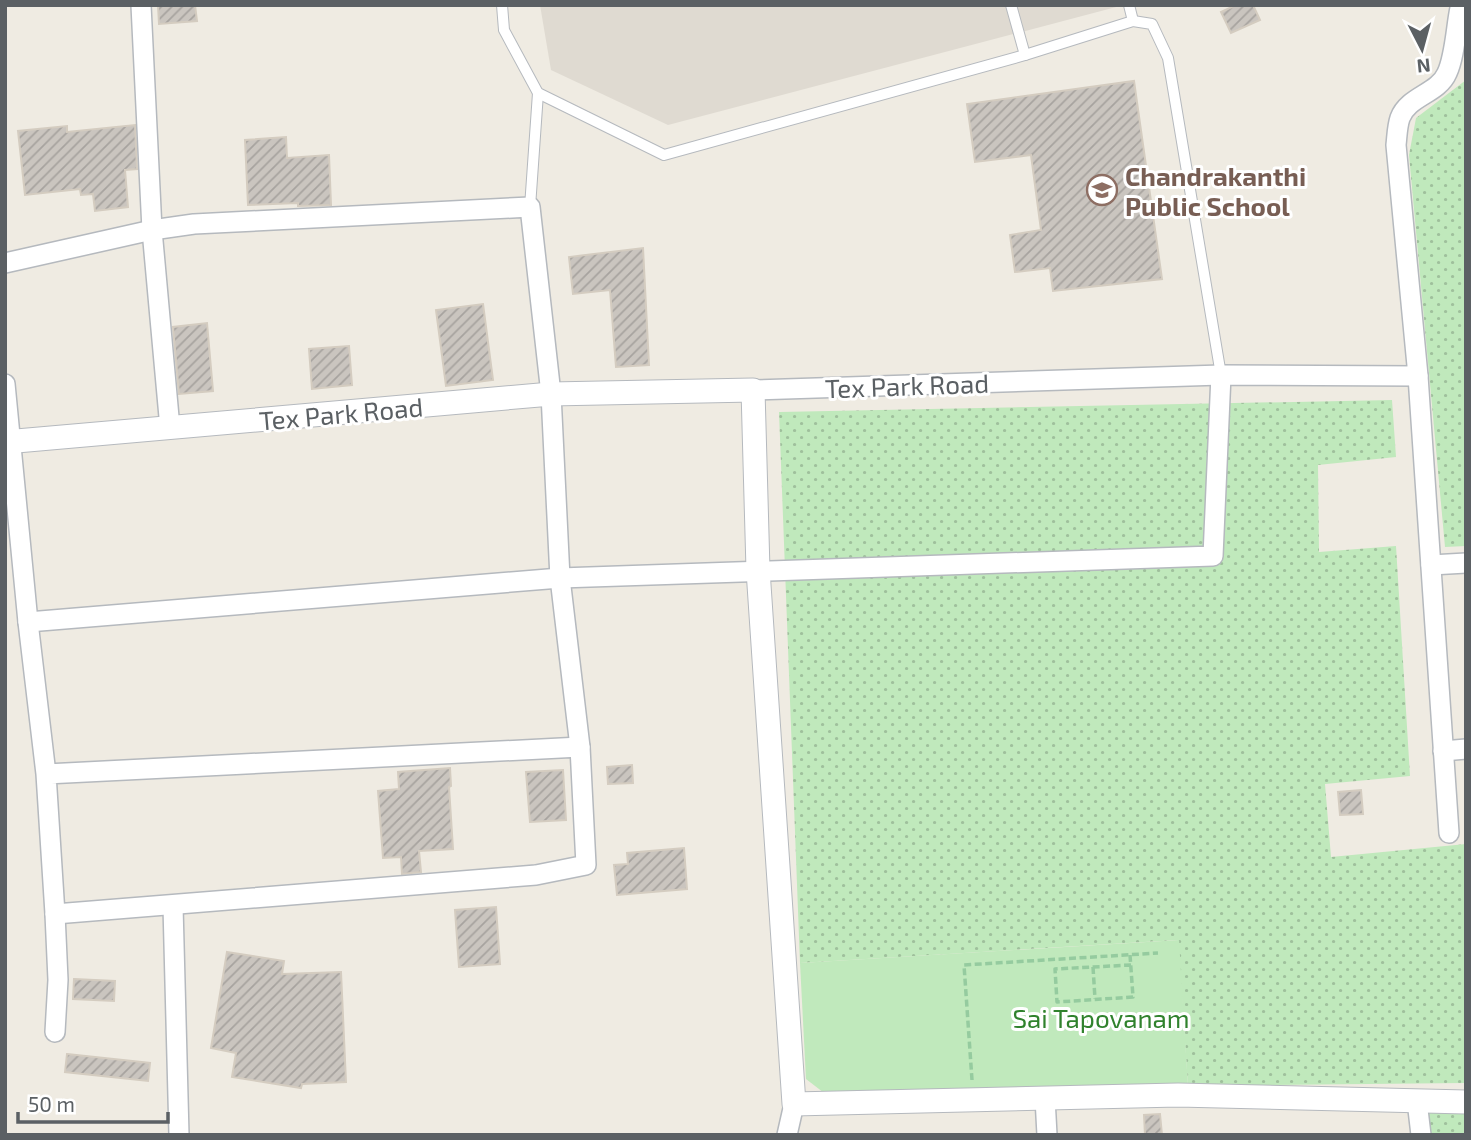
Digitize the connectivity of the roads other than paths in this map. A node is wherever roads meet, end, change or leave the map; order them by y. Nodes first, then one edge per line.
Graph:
1 (141, 5) edge
2 (502, 5) edge
3 (1011, 5) edge
4 (1129, 5) edge
5 (1460, 7) edge
6 (1133, 21) junction
7 (1025, 55) junction
8 (538, 93) junction
9 (530, 207) junction
10 (152, 230) junction
11 (5, 263) edge
12 (1221, 375) junction
13 (1418, 376) junction
14 (5, 384) edge
15 (753, 390) junction
16 (551, 394) junction
17 (170, 428) junction
18 (8, 442) edge
19 (1466, 563) edge
20 (1431, 565) junction
21 (758, 570) junction
22 (560, 578) junction
23 (28, 622) junction
24 (580, 747) junction
25 (1466, 749) edge
26 (1443, 751) junction
27 (46, 774) junction
28 (1448, 833) dead end
29 (173, 905) junction
30 (55, 914) junction
31 (55, 1032) dead end
32 (1045, 1098) junction
33 (1418, 1101) junction
34 (1466, 1102) edge
35 (794, 1104) junction
36 (179, 1135) edge
37 (787, 1135) edge
38 (1047, 1135) edge
39 (1421, 1135) edge

1 - 10 street
2 - 8 lane
3 - 7 lane
4 - 6 lane
5 - 13 street
6 - 7 lane
6 - 12 lane
7 - 8 lane
8 - 9 lane
9 - 10 street
9 - 16 street
10 - 11 street
10 - 17 street
12 - 13 street, Tex Park Road
12 - 15 street, Tex Park Road
12 - 21 street
13 - 20 street
14 - 18 street
15 - 16 street, Tex Park Road
15 - 21 street
16 - 17 street, Tex Park Road
16 - 22 street
17 - 18 street, Tex Park Road
18 - 23 street
19 - 20 street
20 - 26 street
21 - 22 street
21 - 35 street
22 - 23 street
22 - 24 street
23 - 27 street
24 - 27 street
24 - 29 street
25 - 26 street
26 - 28 street
27 - 30 street
29 - 30 street
29 - 36 street
30 - 31 street
32 - 33 street
32 - 35 street
32 - 38 street
33 - 34 street
33 - 39 street
35 - 37 street

